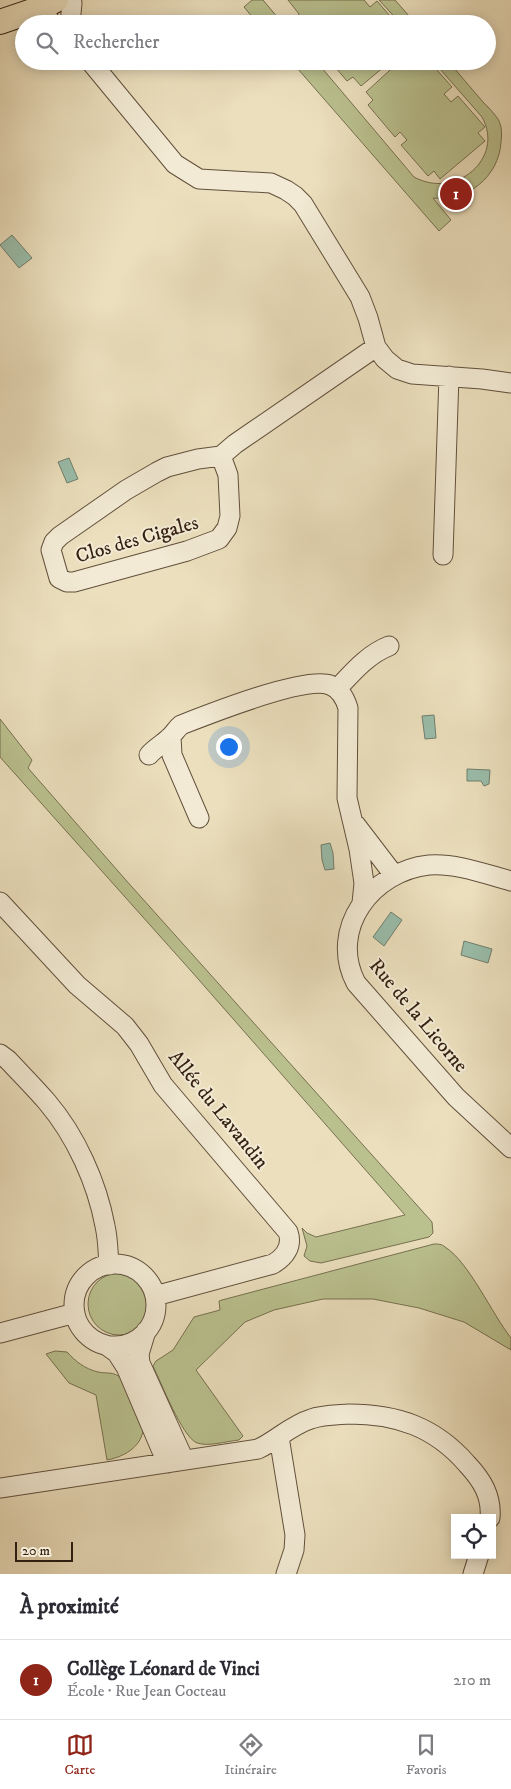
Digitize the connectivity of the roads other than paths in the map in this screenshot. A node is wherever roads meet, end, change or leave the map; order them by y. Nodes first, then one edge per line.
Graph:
1 (71, 0) edge
2 (49, 10) edge
3 (29, 15) edge
4 (71, 15) edge
5 (15, 18) edge
6 (0, 22) edge
7 (97, 70) edge
8 (376, 348) junction
9 (449, 376) junction
10 (511, 383) edge
11 (221, 456) junction
12 (443, 555) dead end
13 (388, 646) dead end
14 (337, 689) junction
15 (171, 737) junction
16 (148, 755) dead end
17 (198, 818) dead end
18 (352, 821) junction
19 (394, 874) junction
20 (511, 881) edge
21 (0, 902) edge
22 (362, 903) junction
23 (0, 1054) edge
24 (511, 1148) edge
25 (109, 1265) junction
26 (155, 1296) junction
27 (75, 1313) junction
28 (146, 1331) junction
29 (0, 1333) edge
30 (106, 1344) junction
31 (279, 1437) junction
32 (176, 1461) junction
33 (0, 1488) edge
34 (490, 1514) edge
35 (478, 1559) edge
36 (286, 1574) edge
37 (473, 1574) edge

1 - 4 street
2 - 3 main road
5 - 6 main road
7 - 8 street
8 - 9 street
8 - 11 street, Clos des Cigales
9 - 10 street
9 - 12 street
11 - 11 street, Clos des Cigales
13 - 14 street
14 - 15 street
14 - 18 street
15 - 16 street
15 - 17 street
18 - 19 street
18 - 22 street
19 - 20 street, Rue de la Licorne
19 - 22 street, Rue de la Licorne
21 - 26 street, Allée du Lavandin
22 - 24 street, Rue de la Licorne
23 - 25 street
25 - 26 street
25 - 27 street
26 - 28 street
27 - 29 street
27 - 30 street
28 - 30 street
28 - 32 street
30 - 32 street
31 - 32 street
31 - 34 street
31 - 36 street
32 - 33 street
35 - 37 street

